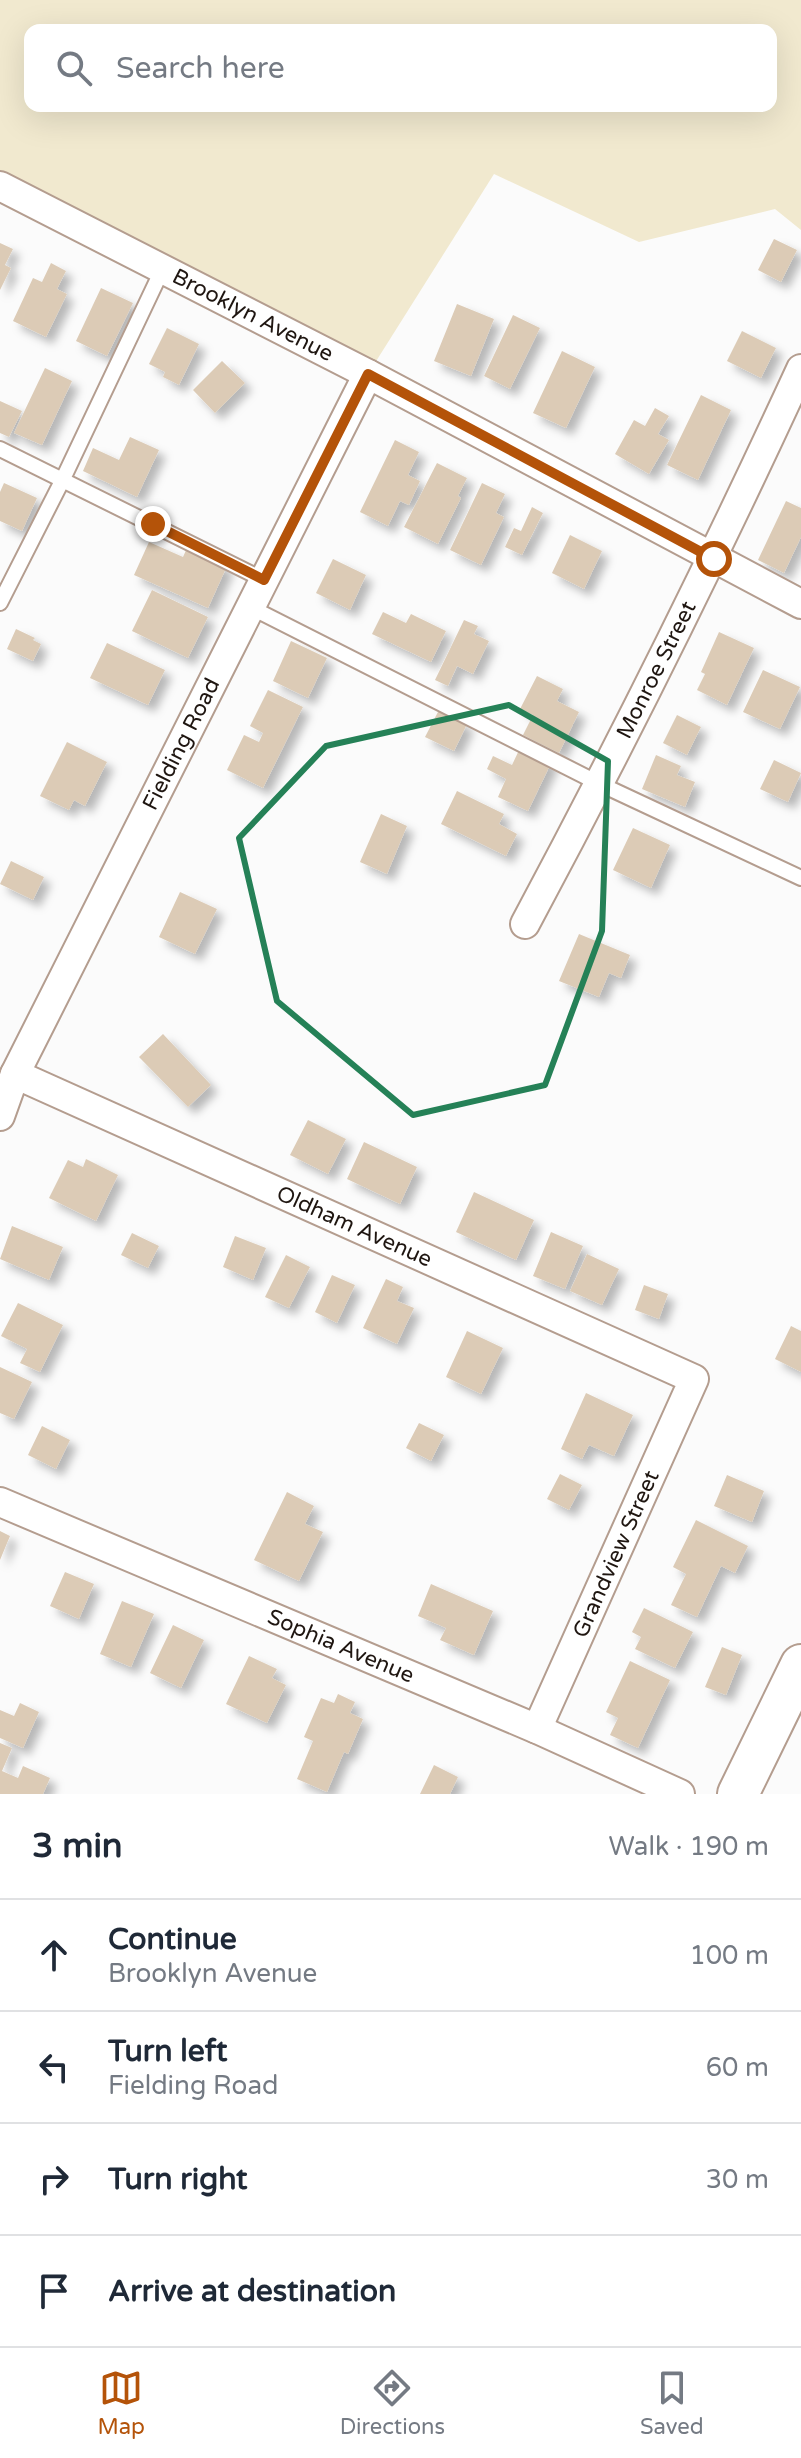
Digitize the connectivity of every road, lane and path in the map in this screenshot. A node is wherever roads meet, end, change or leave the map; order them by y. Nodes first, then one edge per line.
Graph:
1 (0, 186) edge
2 (163, 268) junction
3 (801, 369) edge
4 (368, 374) junction
5 (0, 449) edge
6 (62, 481) junction
7 (714, 559) junction
8 (264, 580) junction
9 (0, 603) edge
10 (801, 604) edge
11 (250, 607) junction
12 (600, 784) junction
13 (801, 878) edge
14 (525, 924) dead end
15 (15, 1074) junction
16 (0, 1116) edge
17 (694, 1379) joint
18 (0, 1502) edge
19 (801, 1665) edge
20 (537, 1729) junction
21 (680, 1794) edge
22 (738, 1794) edge

1 - 2 street, Brooklyn Avenue
2 - 4 street, Brooklyn Avenue
2 - 6 lane
3 - 7 street, Monroe Street
4 - 7 street, Brooklyn Avenue
4 - 8 street, Fielding Road
5 - 6 lane
6 - 8 lane
6 - 9 lane
7 - 10 street, Brooklyn Avenue
7 - 12 street, Monroe Street
8 - 11 street, Fielding Road
11 - 12 lane
11 - 15 street, Fielding Road
12 - 13 lane
12 - 14 street, Monroe Street
15 - 16 street, Fielding Road
15 - 17 street, Oldham Avenue
17 - 20 street, Grandview Street
18 - 20 street, Sophia Avenue
19 - 22 main road
20 - 21 street, Sophia Avenue

